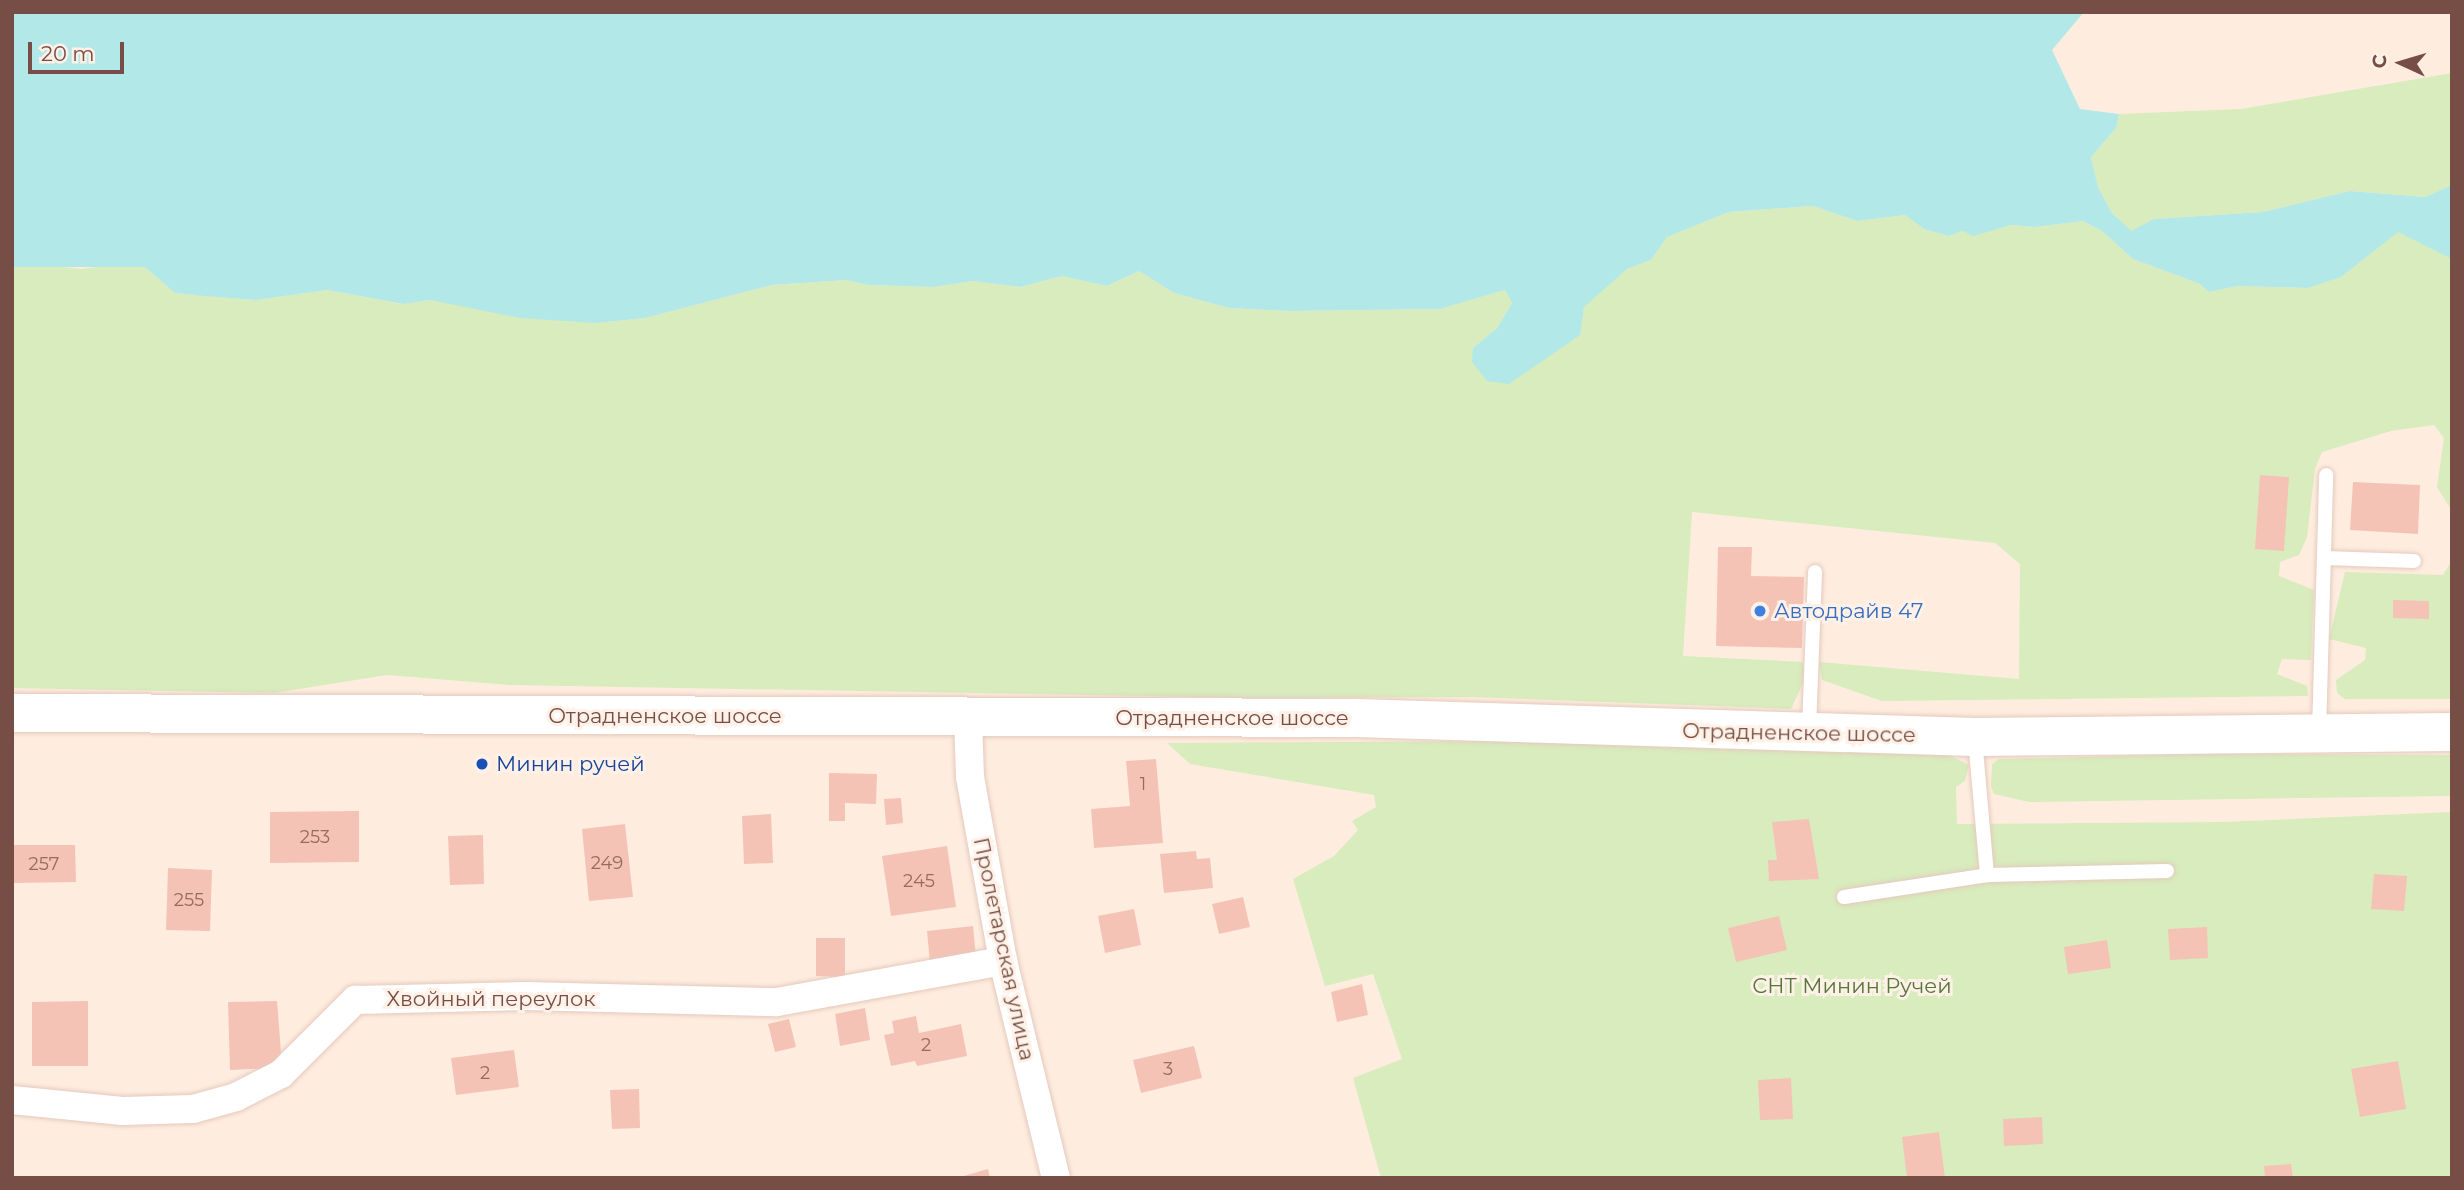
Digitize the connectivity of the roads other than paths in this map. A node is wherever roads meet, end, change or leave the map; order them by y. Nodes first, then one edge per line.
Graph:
1 (2326, 475) dead end
2 (2324, 558) junction
3 (2414, 561) dead end
4 (1815, 572) dead end
5 (12, 713) edge
6 (968, 717) junction
7 (2452, 732) edge
8 (1809, 734) junction
9 (2319, 734) junction
10 (1975, 737) junction
11 (2167, 871) dead end
12 (1987, 875) junction
13 (1844, 897) dead end
14 (1003, 961) junction
15 (12, 1100) edge
16 (1056, 1178) edge

1 - 2 lane
2 - 3 lane
2 - 9 lane
4 - 8 lane
5 - 6 main road, Отрадненское шоссе
6 - 8 main road, Отрадненское шоссе
6 - 14 street, Пролетарская улица
7 - 9 main road, Отрадненское шоссе
8 - 10 main road, Отрадненское шоссе
9 - 10 main road, Отрадненское шоссе
10 - 12 lane
11 - 12 lane
12 - 13 lane
14 - 15 street, Хвойный переулок
14 - 16 street, Пролетарская улица

